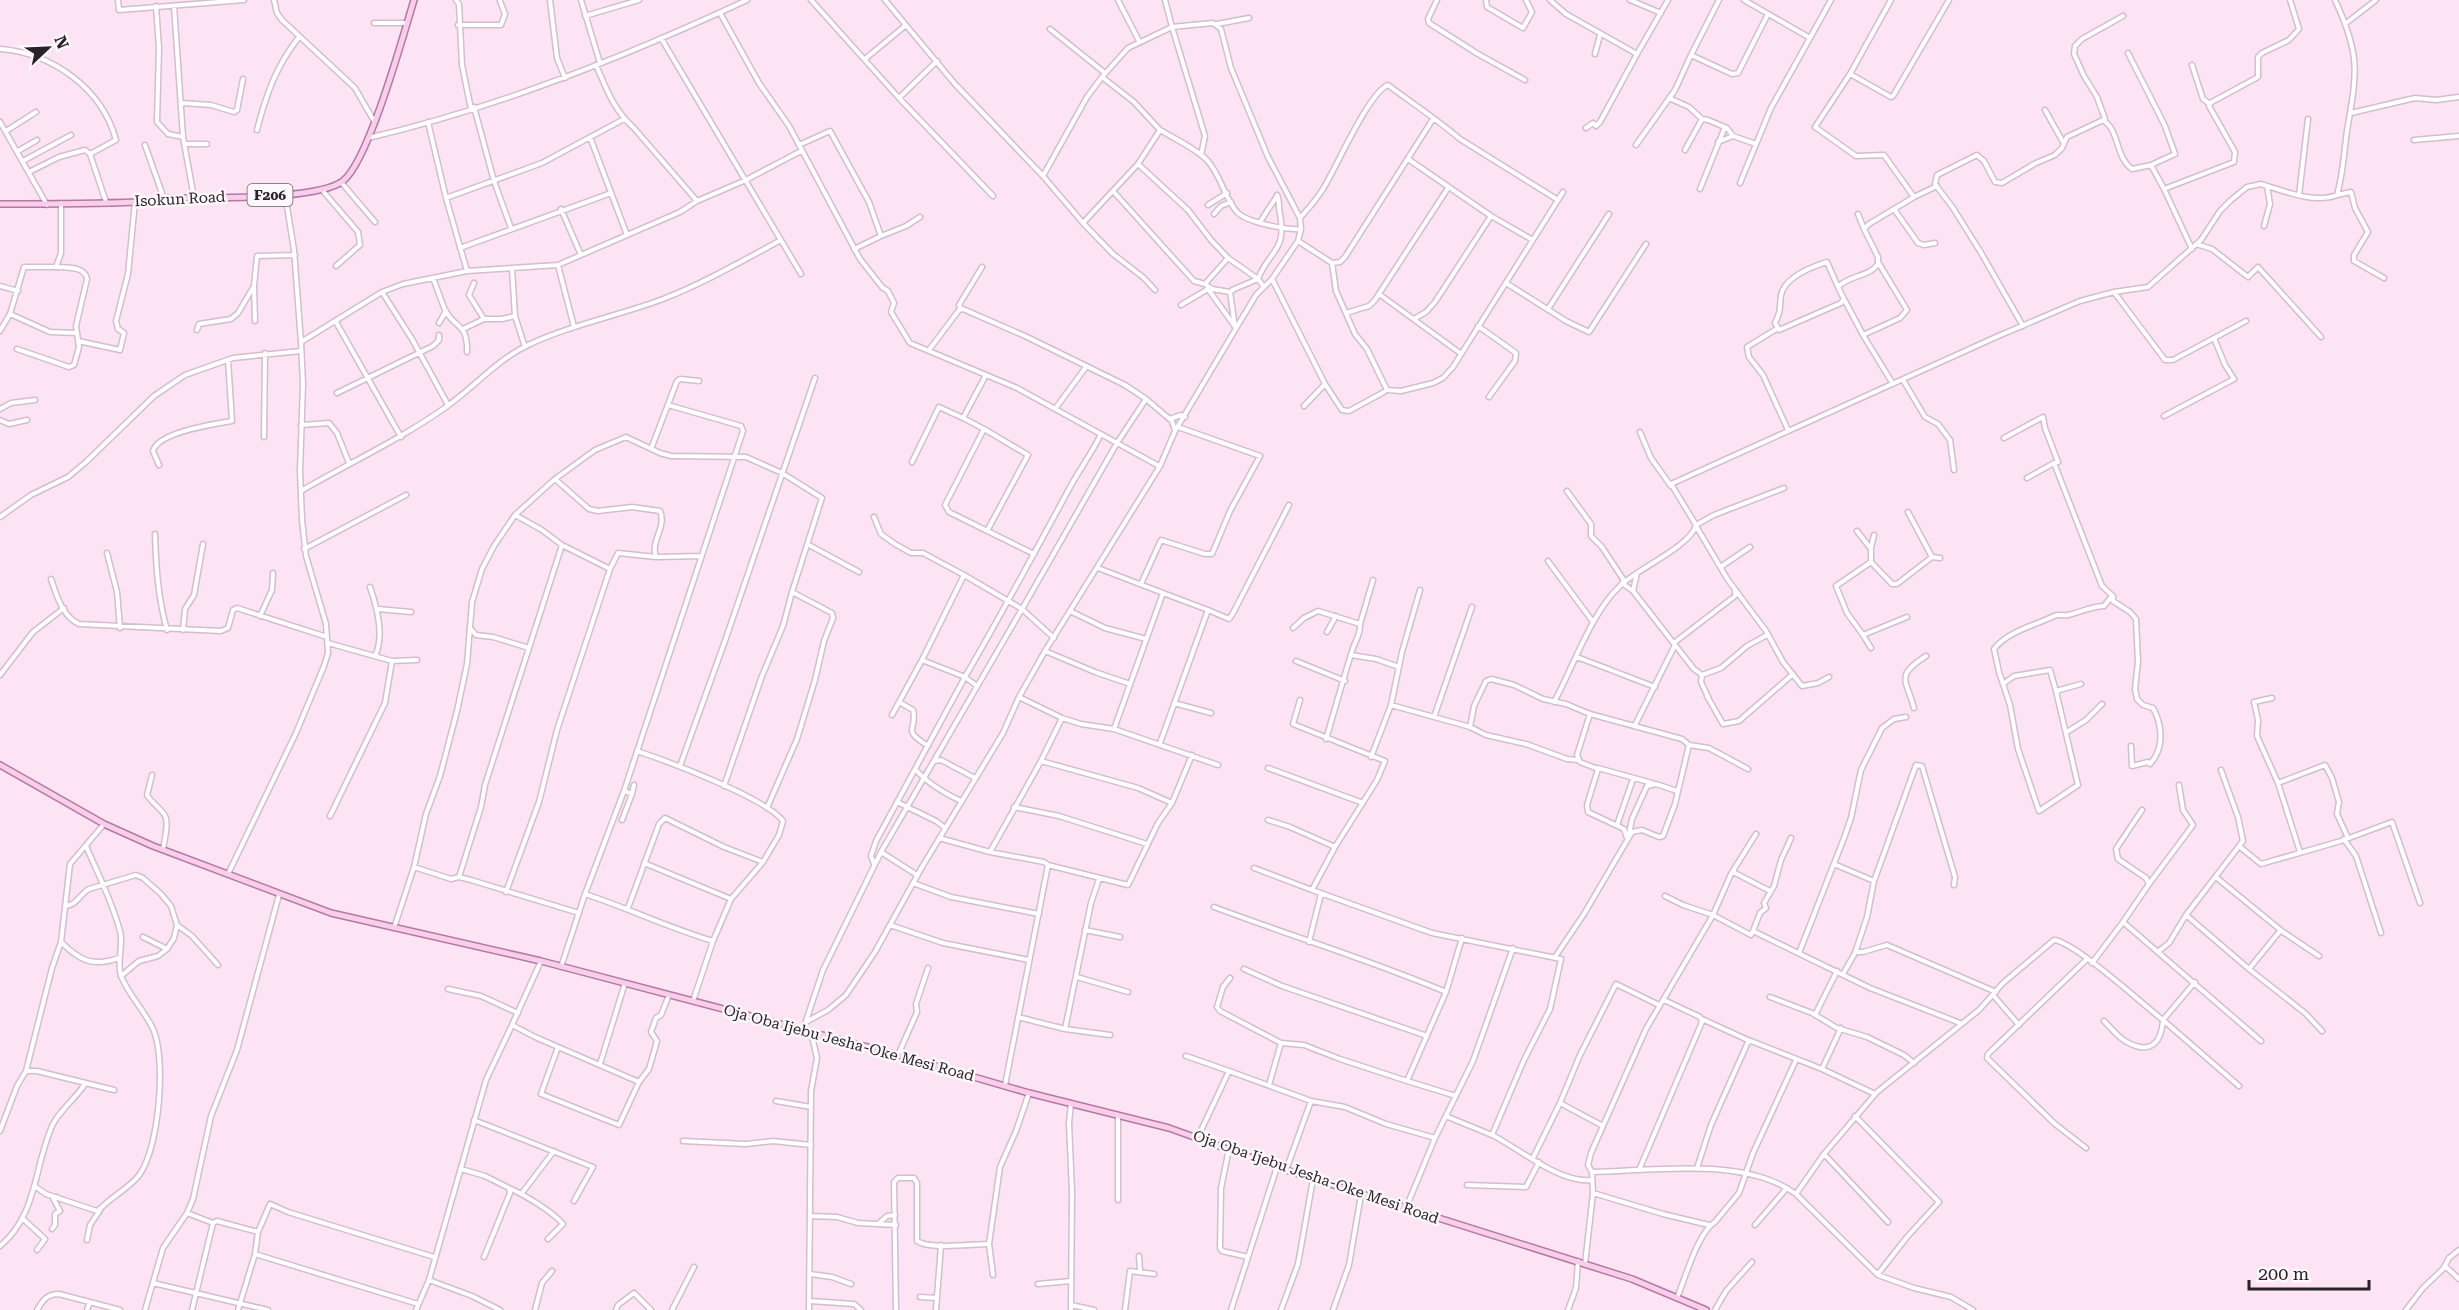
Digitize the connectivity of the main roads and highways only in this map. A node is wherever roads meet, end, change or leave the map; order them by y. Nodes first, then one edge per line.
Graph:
1 (414, 0) edge
2 (0, 204) edge
3 (2, 765) edge
4 (1706, 1310) edge

1 - 2 main road, Isokun Road / F206
3 - 4 main road, Oja Oba Ijebu Jesha-Oke Mesi Road

